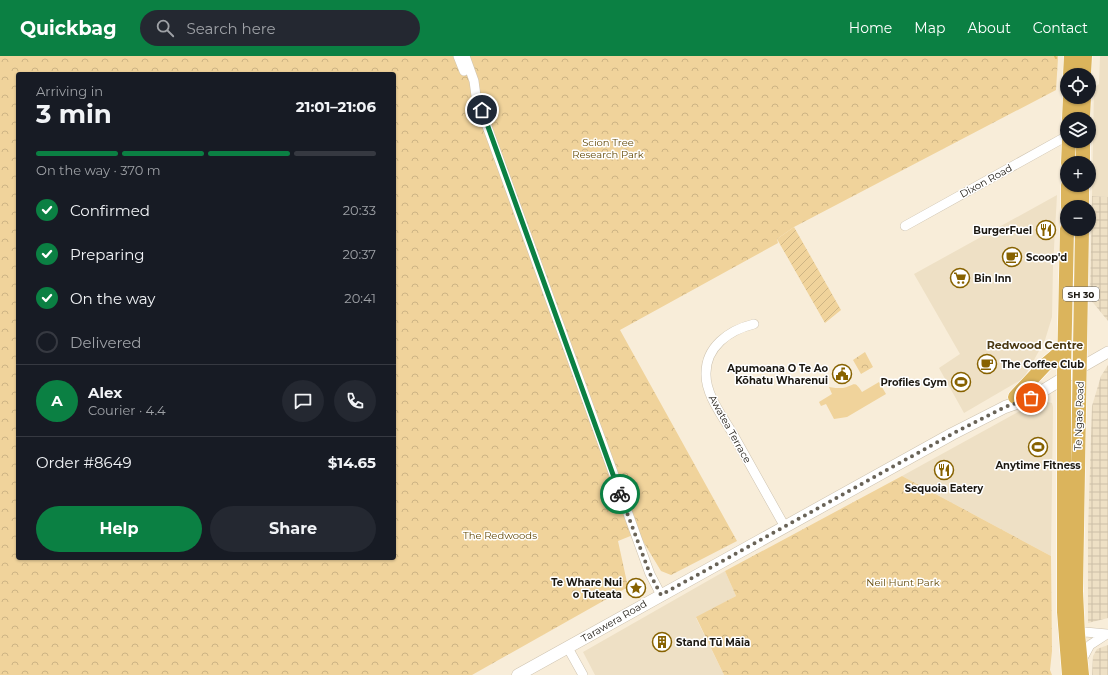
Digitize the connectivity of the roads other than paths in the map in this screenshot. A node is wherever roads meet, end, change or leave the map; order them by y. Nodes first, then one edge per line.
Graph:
1 (458, 56) edge
2 (465, 56) edge
3 (1071, 56) edge
4 (1085, 56) edge
5 (1070, 68) edge
6 (1084, 68) edge
7 (476, 96) junction
8 (1060, 140) edge
9 (905, 226) dead end
10 (1067, 236) edge
11 (1082, 236) edge
12 (754, 324) dead end
13 (1108, 344) edge
14 (1065, 348) junction
15 (1108, 352) edge
16 (1080, 364) junction
17 (1064, 374) junction
18 (1015, 397) junction
19 (1005, 407) junction
20 (785, 527) junction
21 (661, 595) junction
22 (1080, 630) junction
23 (1107, 634) edge
24 (1065, 644) junction
25 (568, 648) junction
26 (1082, 670) edge
27 (518, 675) edge
28 (583, 675) edge
29 (1069, 675) edge

1 - 7 street
2 - 7 street
3 - 5 highway
4 - 6 highway
7 - 21 street
8 - 9 street, Dixon Road
10 - 14 highway, Te Ngae Road / SH 30
11 - 16 highway, Te Ngae Road / SH 30
12 - 20 street, Awatea Terrace
13 - 16 street
14 - 17 highway, Te Ngae Road / SH 30
14 - 18 highway
15 - 16 street
16 - 17 main road
16 - 22 highway, Te Ngae Road / SH 30
17 - 18 main road, Tarawera Road
17 - 19 main road, Tarawera Road
17 - 24 highway, Te Ngae Road / SH 30
18 - 19 main road, Tarawera Road
19 - 20 main road, Tarawera Road
20 - 21 main road, Tarawera Road
21 - 25 main road, Tarawera Road
22 - 23 street
22 - 24 street
22 - 26 highway, Te Ngae Road / SH 30
23 - 26 street
24 - 29 highway, Te Ngae Road / SH 30
25 - 27 main road, Tarawera Road
25 - 28 street

